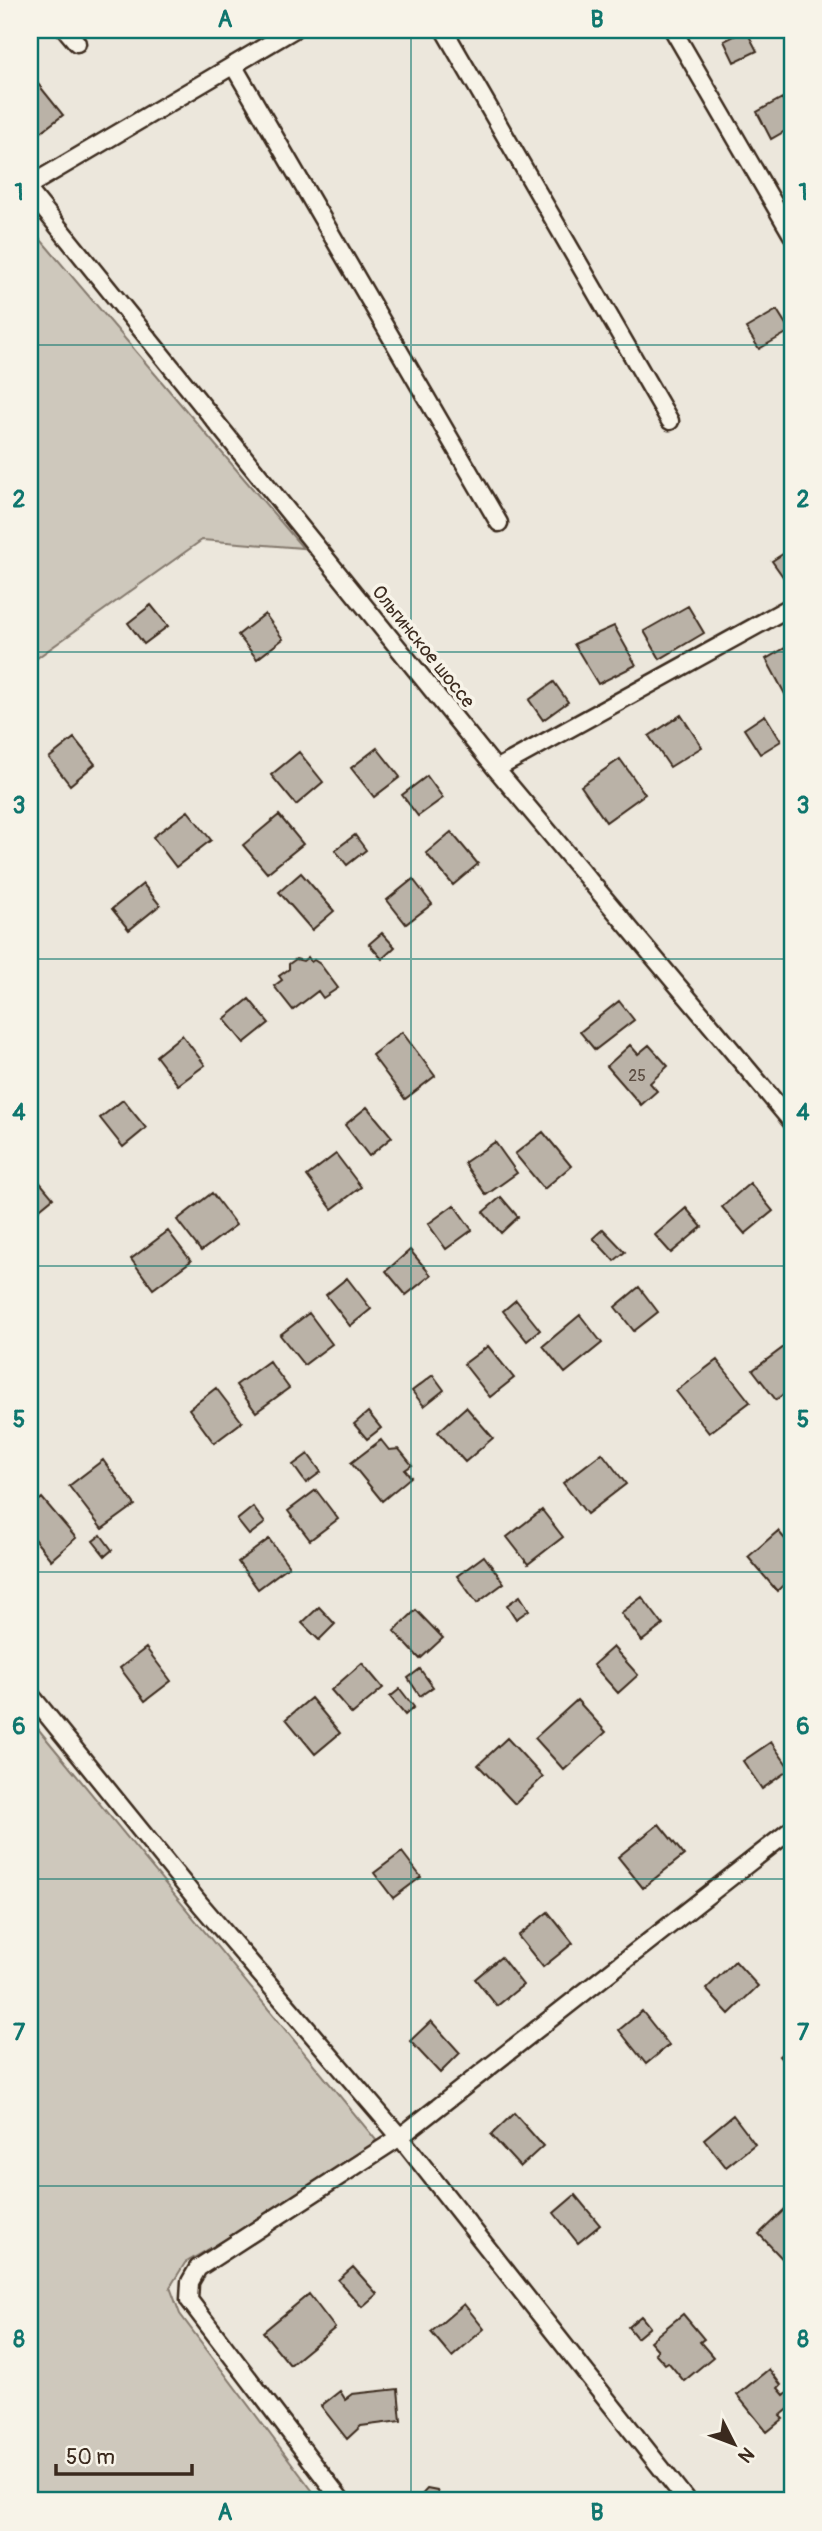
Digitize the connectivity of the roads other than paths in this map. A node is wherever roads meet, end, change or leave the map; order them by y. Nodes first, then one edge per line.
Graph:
1 (293, 30) edge
2 (444, 30) edge
3 (673, 30) edge
4 (233, 65) junction
5 (30, 185) edge
6 (30, 192) edge
7 (792, 234) edge
8 (670, 421) dead end
9 (499, 523) dead end
10 (792, 606) edge
11 (496, 769) junction
12 (792, 1122) edge
13 (30, 1694) edge
14 (792, 1829) edge
15 (400, 2137) junction
16 (342, 2501) edge
17 (687, 2501) edge

1 - 4 street
2 - 8 street
3 - 7 street
4 - 5 street
4 - 9 street
6 - 11 street, Ольгинское шоссе
10 - 11 street
11 - 12 street, Ольгинское шоссе
13 - 15 street
14 - 15 street
15 - 16 street
15 - 17 street

